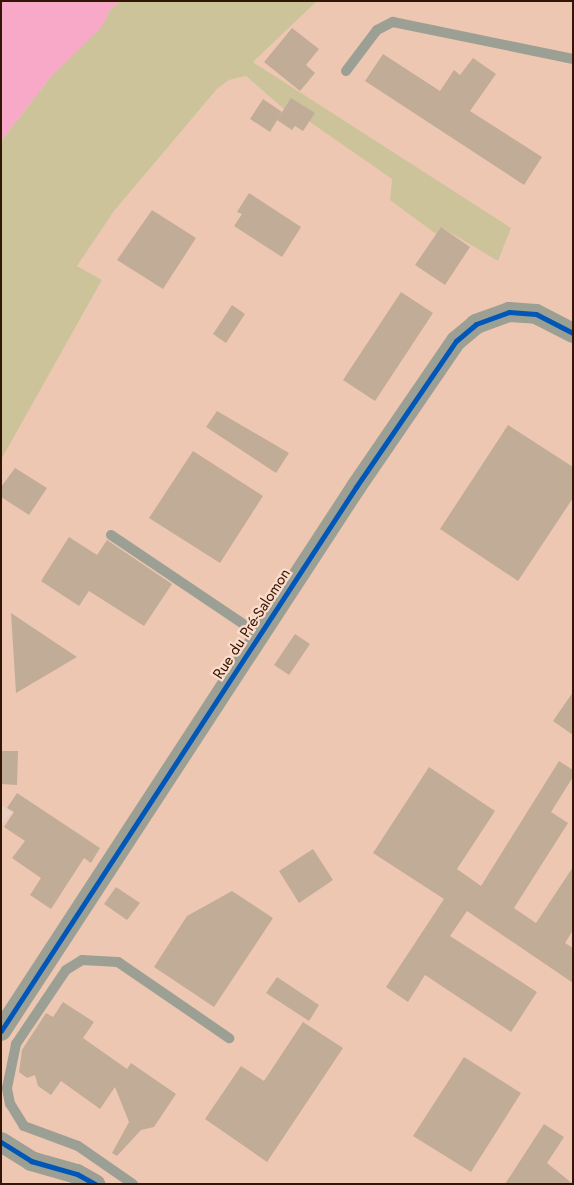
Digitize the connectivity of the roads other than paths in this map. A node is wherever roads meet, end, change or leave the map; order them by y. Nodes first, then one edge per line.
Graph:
1 (573, 59) edge
2 (346, 71) dead end
3 (573, 333) edge
4 (111, 535) dead end
5 (260, 635) junction
6 (1, 1031) edge
7 (229, 1038) dead end
8 (1, 1142) edge
9 (95, 1184) edge
10 (133, 1184) edge

1 - 2 lane
3 - 5 street, Rue du Pré-Salomon
4 - 5 lane
5 - 6 street, Rue du Pré-Salomon
7 - 10 lane
8 - 9 street

